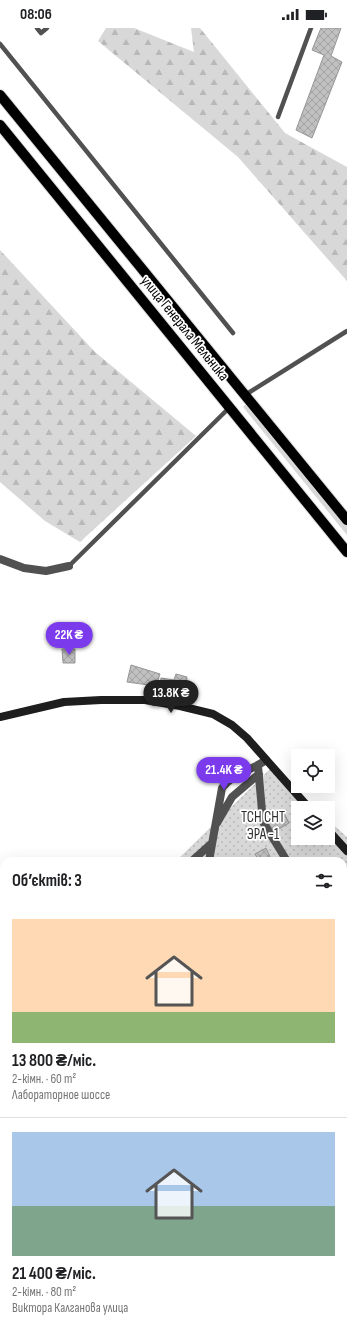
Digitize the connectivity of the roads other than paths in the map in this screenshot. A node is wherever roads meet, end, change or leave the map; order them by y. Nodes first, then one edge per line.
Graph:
1 (37, 28) edge
2 (47, 28) edge
3 (311, 28) edge
4 (0, 44) edge
5 (0, 94) edge
6 (278, 117) dead end
7 (0, 125) edge
8 (347, 331) edge
9 (233, 333) dead end
10 (244, 395) junction
11 (230, 407) junction
12 (347, 520) edge
13 (347, 552) edge
14 (0, 560) edge
15 (69, 566) joint
16 (0, 717) edge
17 (266, 760) junction
18 (258, 766) junction
19 (259, 774) junction
20 (303, 801) edge
21 (214, 829) junction
22 (335, 838) edge
23 (212, 843) junction
24 (347, 851) edge
25 (196, 857) edge
26 (210, 857) edge
27 (285, 857) edge

1 - 2 lane
3 - 6 lane
4 - 9 lane
5 - 10 main road, улица Генерала Мельника
7 - 11 main road, улица Генерала Мельника
8 - 10 lane
10 - 11 main road
10 - 12 main road, улица Генерала Мельника
11 - 13 main road, улица Генерала Мельника
11 - 15 lane
14 - 15 street
16 - 17 main road
17 - 18 street
17 - 20 main road
18 - 19 street
18 - 21 street
19 - 21 street
19 - 27 street
21 - 23 street
22 - 24 main road
23 - 25 street
23 - 26 street

